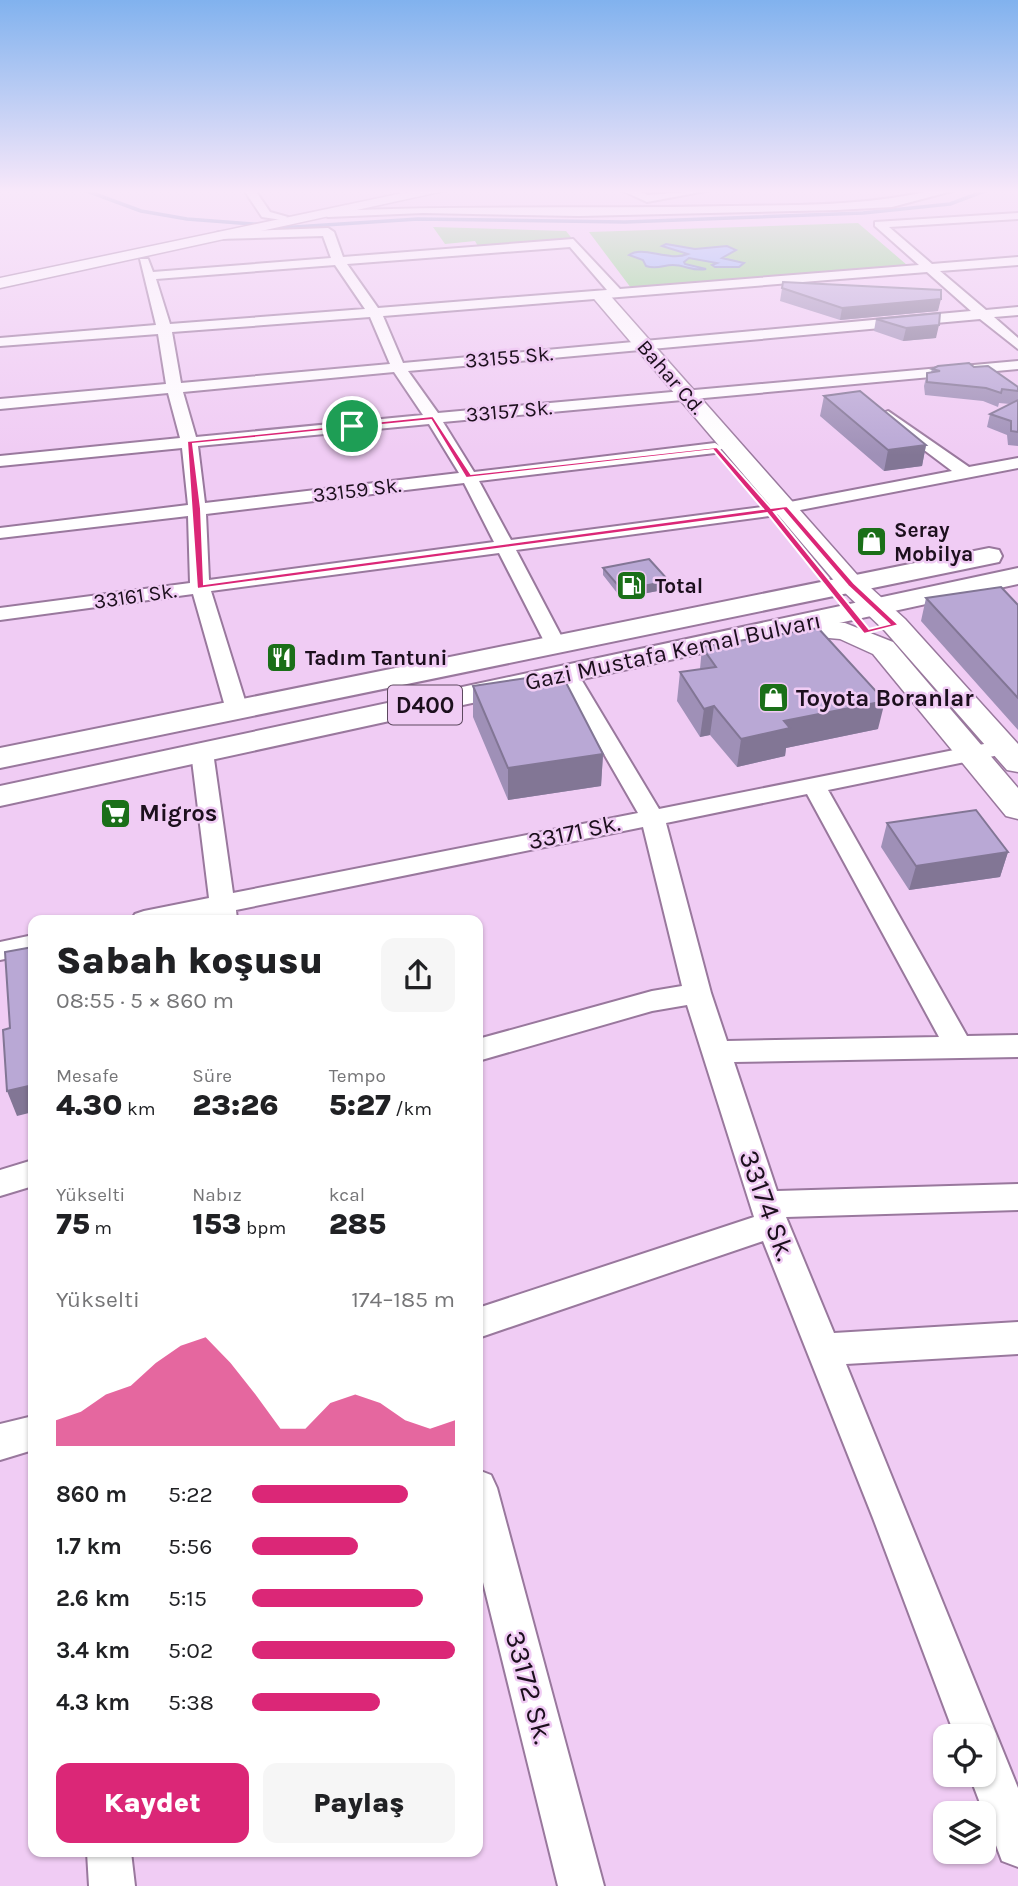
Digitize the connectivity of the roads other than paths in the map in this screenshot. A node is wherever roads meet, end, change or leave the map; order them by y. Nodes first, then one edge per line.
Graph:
1 (24, 278) edge
2 (150, 278) edge
3 (350, 278) edge
4 (592, 278) edge
5 (820, 278) edge
6 (939, 278) edge
7 (0, 283) edge
8 (602, 296) junction
9 (1018, 311) edge
10 (375, 313) junction
11 (982, 315) junction
12 (164, 328) junction
13 (0, 342) edge
14 (636, 345) junction
15 (1018, 345) edge
16 (1018, 365) edge
17 (398, 368) junction
18 (840, 381) junction
19 (174, 388) junction
20 (679, 395) junction
21 (0, 404) edge
22 (433, 418) junction
23 (189, 442) junction
24 (715, 448) junction
25 (0, 461) edge
26 (1018, 463) edge
27 (966, 473) junction
28 (469, 477) junction
29 (197, 509) junction
30 (777, 509) junction
31 (0, 533) edge
32 (504, 547) junction
33 (1018, 550) edge
34 (1018, 576) edge
35 (200, 587) junction
36 (0, 614) edge
37 (864, 614) junction
38 (784, 626) junction
39 (556, 645) junction
40 (568, 674) junction
41 (237, 710) junction
42 (202, 752) junction
43 (971, 755) junction
44 (1011, 755) edge
45 (0, 758) edge
46 (814, 785) junction
47 (0, 796) edge
48 (1018, 809) edge
49 (652, 816) junction
50 (224, 912) edge
51 (194, 915) edge
52 (28, 945) edge
53 (0, 951) edge
54 (697, 993) junction
55 (1018, 1046) edge
56 (959, 1047) junction
57 (483, 1049) edge
58 (716, 1052) junction
59 (28, 1175) edge
60 (0, 1183) edge
61 (1018, 1197) edge
62 (769, 1214) junction
63 (483, 1321) edge
64 (1018, 1338) edge
65 (825, 1349) junction
66 (28, 1434) edge
67 (0, 1442) edge
68 (483, 1508) edge
69 (971, 1724) edge
70 (996, 1787) edge
71 (1018, 1845) edge
72 (109, 1857) edge
73 (575, 1885) edge
74 (112, 1886) edge

1 - 7 street
2 - 12 street
3 - 10 street
4 - 8 street, Bahar Cd.
5 - 8 street
6 - 11 street
8 - 10 street
8 - 14 street, Bahar Cd.
9 - 11 street, 33155 Sk.
10 - 12 street
10 - 17 street
11 - 14 street, 33155 Sk.
11 - 15 street
12 - 13 street
12 - 19 street
14 - 17 street, 33155 Sk.
14 - 20 street, Bahar Cd.
16 - 18 street, 33157 Sk.
17 - 19 street, 33155 Sk.
17 - 22 street
18 - 20 street, 33157 Sk.
18 - 27 street
19 - 21 street, 33155 Sk.
19 - 23 street
20 - 22 street, 33157 Sk.
20 - 24 street, Bahar Cd.
20 - 30 street, Bahar Cd.
22 - 23 street, 33157 Sk.
22 - 28 street
23 - 25 street, 33157 Sk.
23 - 29 street
24 - 28 street, 33159 Sk.
24 - 30 street, Bahar Cd.
26 - 27 street, 33161 Sk.
27 - 30 street, 33161 Sk.
28 - 29 street, 33159 Sk.
28 - 32 street
29 - 31 street, 33159 Sk.
29 - 35 street
30 - 32 street, 33161 Sk.
30 - 37 street, Bahar Cd.
32 - 35 street, 33161 Sk.
32 - 39 street
33 - 37 highway, Gazi Mustafa Kemal Bulvarı / D400
34 - 37 highway, Gazi Mustafa Kemal Bulvarı / D400
35 - 36 street, 33161 Sk.
35 - 41 street
37 - 38 highway, Gazi Mustafa Kemal Bulvarı / D400
37 - 38 street
37 - 39 highway, Gazi Mustafa Kemal Bulvarı / D400
37 - 43 street
37 - 44 street
38 - 40 highway, Gazi Mustafa Kemal Bulvarı / D400
39 - 41 highway, Gazi Mustafa Kemal Bulvarı / D400
40 - 42 highway, Gazi Mustafa Kemal Bulvarı / D400
40 - 49 street, 33174 Sk.
41 - 45 highway, Gazi Mustafa Kemal Bulvarı / D400
42 - 47 highway, Gazi Mustafa Kemal Bulvarı / D400
42 - 50 street
43 - 44 street, 33171 Sk.
43 - 46 street, 33171 Sk.
43 - 48 street
46 - 49 street, 33171 Sk.
46 - 56 street
49 - 50 street, 33171 Sk.
49 - 54 street, 33174 Sk.
50 - 51 street, 33171 Sk.
52 - 53 street
54 - 57 street
54 - 58 street, 33174 Sk.
55 - 56 street
56 - 58 street
58 - 62 street, 33174 Sk.
59 - 60 street
61 - 62 street
62 - 63 street
62 - 65 street, 33174 Sk.
64 - 65 street
65 - 69 street, 33174 Sk.
66 - 67 street
68 - 73 street, 33172 Sk.
70 - 71 street
72 - 74 street

